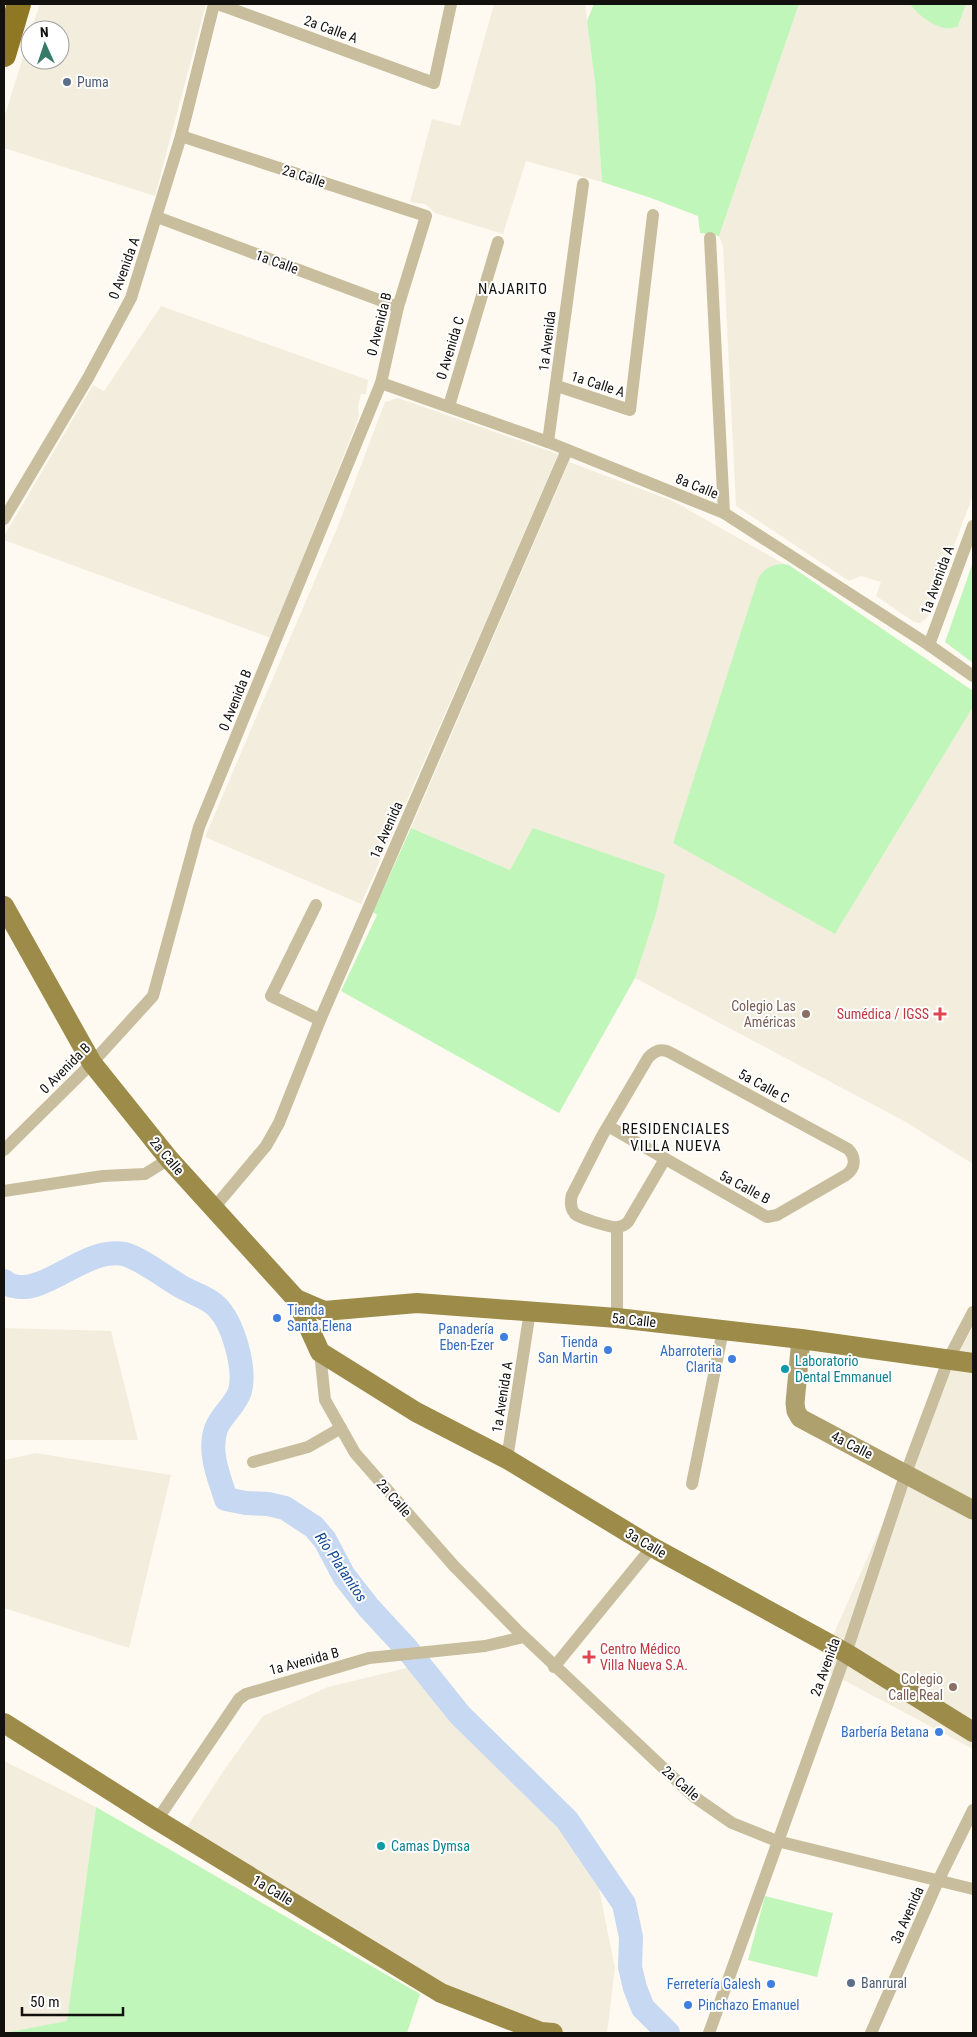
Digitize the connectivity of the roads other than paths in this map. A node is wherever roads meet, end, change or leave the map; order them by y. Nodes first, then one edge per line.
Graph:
1 (19, 4) edge
2 (216, 4) edge
3 (451, 4) edge
4 (4, 55) edge
5 (181, 136) junction
6 (583, 184) dead end
7 (426, 216) joint
8 (653, 216) dead end
9 (157, 218) junction
10 (710, 238) dead end
11 (498, 242) dead end
12 (398, 307) junction
13 (381, 383) junction
14 (557, 386) junction
15 (448, 406) junction
16 (548, 442) junction
17 (567, 450) junction
18 (724, 513) junction
19 (4, 519) edge
20 (973, 526) edge
21 (929, 645) junction
22 (973, 676) edge
23 (316, 905) dead end
24 (4, 906) edge
25 (320, 1020) junction
26 (92, 1063) junction
27 (608, 1126) junction
28 (4, 1150) edge
29 (169, 1159) junction
30 (665, 1159) junction
31 (4, 1191) edge
32 (213, 1209) junction
33 (777, 1215) joint
34 (617, 1227) junction
35 (296, 1299) junction
36 (530, 1310) junction
37 (324, 1311) junction
38 (973, 1312) edge
39 (617, 1318) junction
40 (723, 1330) junction
41 (801, 1339) junction
42 (317, 1344) junction
43 (949, 1358) junction
44 (973, 1363) edge
45 (341, 1428) junction
46 (507, 1459) junction
47 (253, 1462) dead end
48 (906, 1473) junction
49 (692, 1484) dead end
50 (973, 1510) edge
51 (652, 1547) junction
52 (524, 1637) junction
53 (846, 1653) junction
54 (554, 1667) junction
55 (4, 1723) edge
56 (973, 1732) edge
57 (973, 1810) edge
58 (157, 1820) junction
59 (777, 1841) junction
60 (938, 1881) junction
61 (973, 1889) edge
62 (545, 2033) edge
63 (709, 2033) edge
64 (871, 2033) edge

1 - 4 highway
2 - 3 street, 2a Calle A
2 - 5 street, 0 Avenida A
5 - 7 street, 2a Calle
5 - 9 street, 0 Avenida A
6 - 14 street, 1a Avenida
7 - 12 street, 0 Avenida B
8 - 14 street, 1a Calle A
9 - 12 street, 1a Calle
9 - 19 street, 0 Avenida A
10 - 18 street
11 - 15 street, 0 Avenida C
12 - 13 street, 0 Avenida B
13 - 15 street, 8a Calle
13 - 26 street, 0 Avenida B
14 - 16 street, 1a Avenida
15 - 16 street, 8a Calle
16 - 17 street, 8a Calle
17 - 18 street, 8a Calle
17 - 25 street, 1a Avenida
18 - 21 street, 8a Calle
20 - 21 street, 1a Avenida A
21 - 22 street, 8a Calle
23 - 25 street
24 - 26 main road, 2a Calle
25 - 32 street, 1a Avenida
26 - 28 street, 0 Avenida B
26 - 29 main road, 2a Calle
27 - 30 street, 5a Calle B
27 - 33 street, 5a Calle C
27 - 34 street
29 - 31 street
29 - 32 main road, 2a Calle
30 - 33 street, 5a Calle B
30 - 34 street
32 - 35 main road, 2a Calle
34 - 39 street
35 - 37 main road, 5a Calle
35 - 42 main road, 2a Calle
36 - 37 main road, 5a Calle
36 - 39 main road, 5a Calle
36 - 46 street, 1a Avenida A
37 - 42 main road
38 - 43 street, 2a Avenida
39 - 40 main road, 5a Calle
40 - 41 main road, 5a Calle
40 - 49 street
41 - 43 main road, 5a Calle
41 - 48 main road, 4a Calle
42 - 45 street, 2a Calle
42 - 46 main road, 3a Calle
43 - 44 main road, 5a Calle
43 - 48 street, 2a Avenida
45 - 47 street
45 - 52 street, 2a Calle
46 - 51 main road, 3a Calle
48 - 50 main road, 4a Calle
48 - 53 street, 2a Avenida
51 - 53 main road, 3a Calle
51 - 54 street
52 - 54 street, 2a Calle
52 - 58 street, 1a Avenida B
53 - 56 main road, 3a Calle
53 - 59 street, 2a Avenida
54 - 59 street, 2a Calle
55 - 58 main road, 1a Calle
57 - 60 street, 3a Avenida
58 - 62 main road, 1a Calle
59 - 60 street, 2a Calle
59 - 63 street, 2a Avenida
60 - 61 street, 2a Calle
60 - 64 street, 3a Avenida

